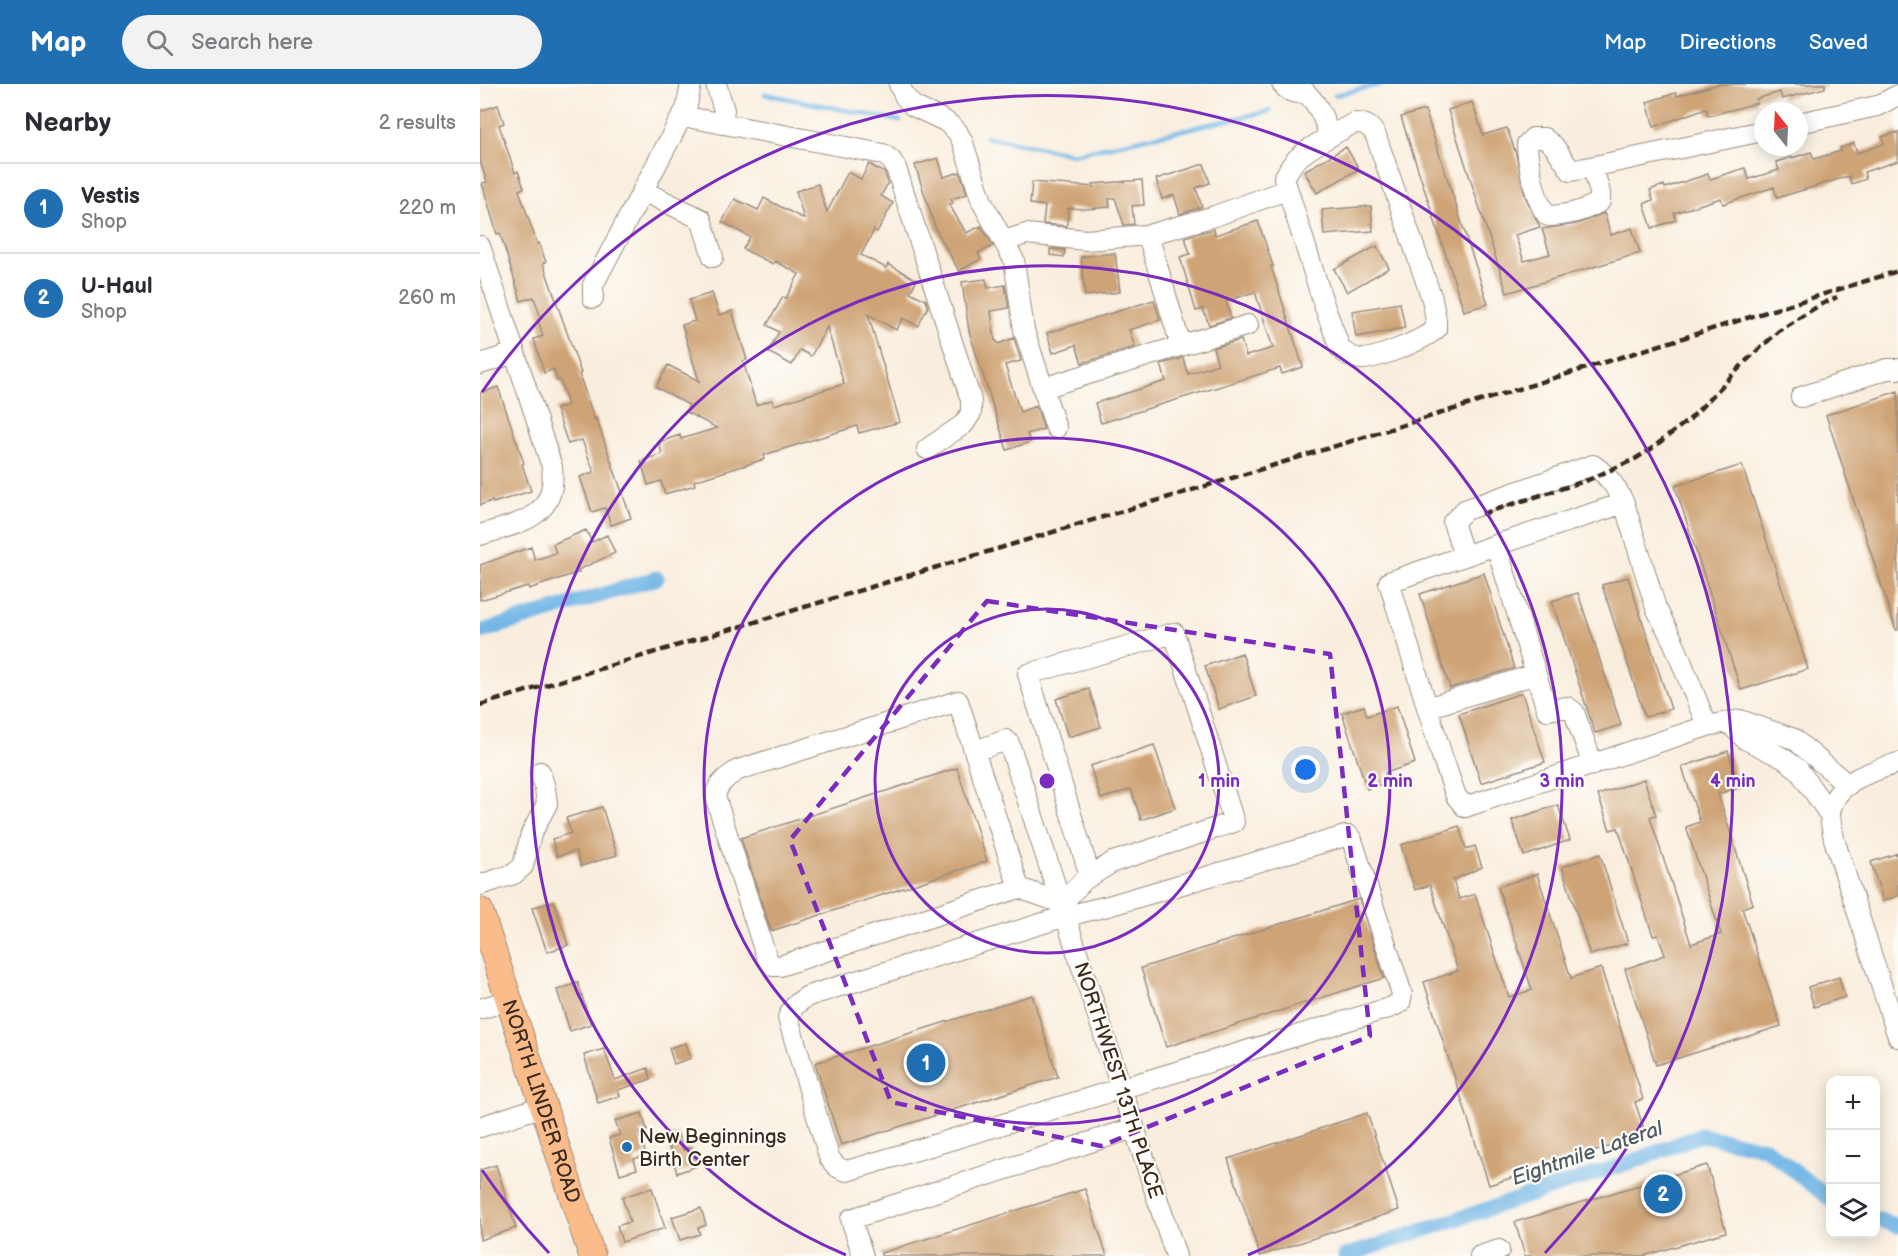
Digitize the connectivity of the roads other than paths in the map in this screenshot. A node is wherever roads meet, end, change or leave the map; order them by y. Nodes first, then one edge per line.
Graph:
1 (691, 84) edge
2 (716, 84) edge
3 (899, 84) edge
4 (1282, 84) edge
5 (1310, 88) edge
6 (1898, 95) edge
7 (682, 116) junction
8 (1808, 121) edge
9 (722, 124) junction
10 (1754, 133) edge
11 (1329, 137) junction
12 (1593, 167) junction
13 (1287, 187) junction
14 (643, 191) junction
15 (1148, 235) junction
16 (1004, 241) junction
17 (480, 246) edge
18 (713, 257) dead end
19 (593, 298) dead end
20 (1248, 326) dead end
21 (1181, 346) junction
22 (515, 353) junction
23 (480, 364) edge
24 (1898, 369) edge
25 (1043, 388) junction
26 (1801, 397) dead end
27 (1056, 428) dead end
28 (927, 449) dead end
29 (1624, 503) junction
30 (480, 535) edge
31 (1496, 545) junction
32 (1464, 556) junction
33 (1536, 674) junction
34 (1427, 708) junction
35 (1728, 722) junction
36 (1707, 726) junction
37 (1794, 739) junction
38 (975, 751) junction
39 (1784, 758) junction
40 (1898, 763) edge
41 (1593, 765) junction
42 (540, 772) dead end
43 (1838, 799) junction
44 (1090, 876) junction
45 (480, 885) edge
46 (1019, 888) junction
47 (1064, 910) junction
48 (480, 911) edge
49 (509, 1000) junction
50 (480, 1009) edge
51 (1898, 1037) edge
52 (1121, 1088) junction
53 (543, 1106) junction
54 (480, 1126) edge
55 (1134, 1128) junction
56 (1499, 1250) dead end
57 (592, 1256) edge
58 (863, 1256) edge
59 (1176, 1256) edge
60 (1480, 1256) edge

1 - 7 street
2 - 9 street
3 - 16 street
4 - 5 street
5 - 11 street
6 - 8 street
7 - 9 street
7 - 14 street
9 - 28 street
10 - 12 street
11 - 13 street
11 - 13 street
12 - 12 street
13 - 15 street
14 - 18 street
14 - 19 street
15 - 16 street
15 - 21 street
16 - 25 street
17 - 22 street
20 - 21 street
21 - 25 street
22 - 23 street
22 - 30 street
24 - 26 street
25 - 27 street
29 - 31 street
29 - 32 street
29 - 36 street
31 - 32 street
31 - 33 street
32 - 34 street
33 - 34 street
33 - 41 street
34 - 41 street
35 - 36 street
35 - 37 street
35 - 39 street
36 - 41 street
37 - 39 street
37 - 43 street
38 - 46 street
38 - 46 street
38 - 47 street, NORTHWEST 13TH PLACE
39 - 43 street
40 - 43 street
42 - 45 street
43 - 51 street
44 - 44 street
44 - 47 street
46 - 47 street
47 - 52 street, NORTHWEST 13TH PLACE
47 - 52 street
47 - 52 street
48 - 49 main road, NORTH LINDER ROAD
49 - 50 street
49 - 53 main road, NORTH LINDER ROAD
52 - 55 street, NORTHWEST 13TH PLACE
53 - 54 street
53 - 57 main road, NORTH LINDER ROAD
55 - 58 street
55 - 59 street, NORTHWEST 13TH PLACE
56 - 60 street

